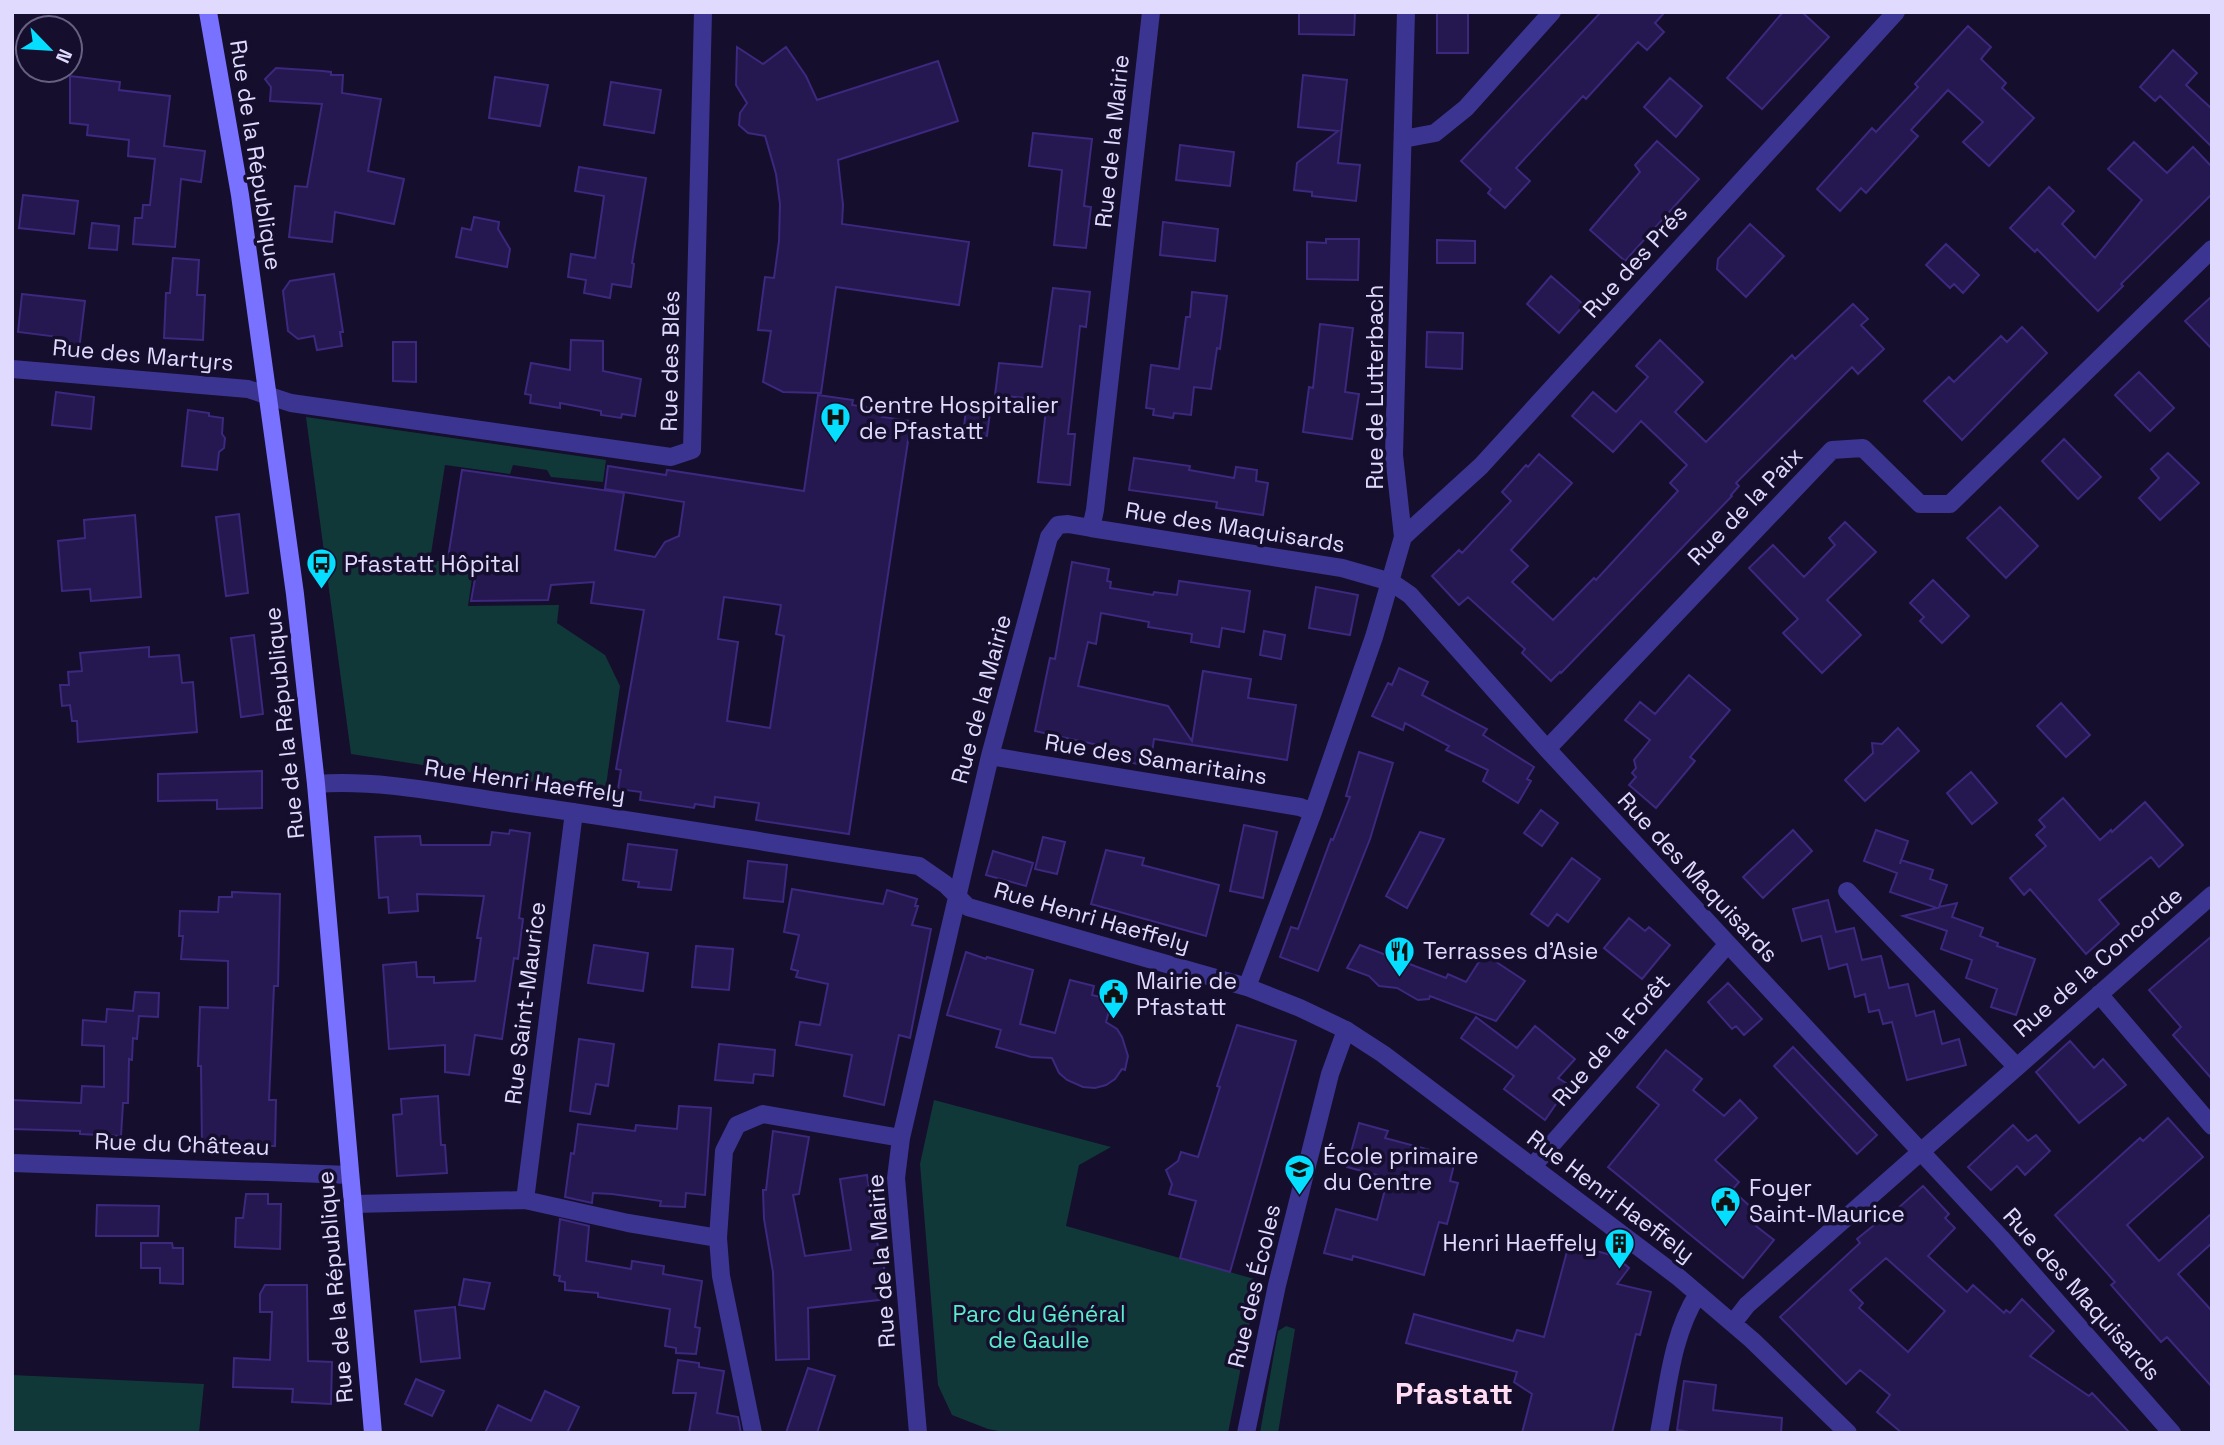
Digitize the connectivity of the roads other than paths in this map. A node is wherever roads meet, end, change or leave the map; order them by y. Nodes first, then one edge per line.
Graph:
1 (208, 12) edge
2 (704, 12) edge
3 (1151, 12) edge
4 (1406, 12) edge
5 (1552, 12) edge
6 (1896, 12) edge
7 (1403, 139) junction
8 (2212, 249) edge
9 (12, 369) edge
10 (268, 396) junction
11 (1091, 528) junction
12 (1403, 537) junction
13 (1391, 582) junction
14 (1547, 749) junction
15 (990, 756) junction
16 (316, 784) junction
17 (573, 812) junction
18 (1313, 812) junction
19 (1847, 891) dead end
20 (2212, 895) edge
21 (957, 896) junction
22 (1727, 945) junction
23 (1247, 987) junction
24 (2099, 995) junction
25 (1346, 1030) junction
26 (2015, 1066) junction
27 (2212, 1126) edge
28 (901, 1138) junction
29 (1920, 1152) junction
30 (12, 1163) edge
31 (1532, 1167) junction
32 (350, 1175) junction
33 (525, 1200) junction
34 (354, 1204) junction
35 (718, 1238) junction
36 (1698, 1294) junction
37 (1733, 1323) junction
38 (373, 1433) edge
39 (753, 1433) edge
40 (918, 1433) edge
41 (1246, 1433) edge
42 (1659, 1433) edge
43 (1848, 1433) edge
44 (2172, 1433) edge

1 - 10 main road, Rue de la République
2 - 10 street, Rue des Blés
3 - 11 street, Rue de la Mairie
4 - 7 street, Rue de Lutterbach
5 - 7 street
6 - 12 street, Rue des Prés
7 - 12 street, Rue de Lutterbach
8 - 14 street, Rue de la Paix
9 - 10 street, Rue des Martyrs
10 - 16 main road, Rue de la République
11 - 13 street, Rue des Maquisards
11 - 15 street, Rue de la Mairie
12 - 13 street, Rue de Lutterbach
13 - 14 street, Rue des Maquisards
13 - 18 street, Rue de Lutterbach
14 - 22 street, Rue des Maquisards
15 - 18 street, Rue des Samaritains
15 - 21 street, Rue de la Mairie
16 - 17 street, Rue Henri Haeffely
16 - 32 main road, Rue de la République
17 - 21 street, Rue Henri Haeffely
17 - 33 street, Rue Saint-Maurice
18 - 23 street, Rue de Lutterbach
19 - 26 street, Rue de la Concorde
20 - 24 street, Rue de la Concorde
21 - 23 street, Rue Henri Haeffely
21 - 28 street, Rue de la Mairie
22 - 29 street, Rue des Maquisards
22 - 31 street, Rue de la Forêt
23 - 25 street, Rue Henri Haeffely
24 - 26 street, Rue de la Concorde
24 - 27 street
25 - 31 street, Rue Henri Haeffely
25 - 41 street, Rue des Écoles
26 - 29 street, Rue de la Concorde
28 - 35 street
28 - 40 street, Rue de la Mairie
29 - 37 street, Rue de la Concorde
29 - 44 street, Rue des Maquisards
30 - 32 street, Rue du Château
31 - 36 street, Rue Henri Haeffely
32 - 34 main road, Rue de la République
33 - 34 street
33 - 35 street
34 - 38 main road, Rue de la République
35 - 39 street
36 - 37 street, Rue Henri Haeffely
36 - 42 street
37 - 43 street, Rue Henri Haeffely

